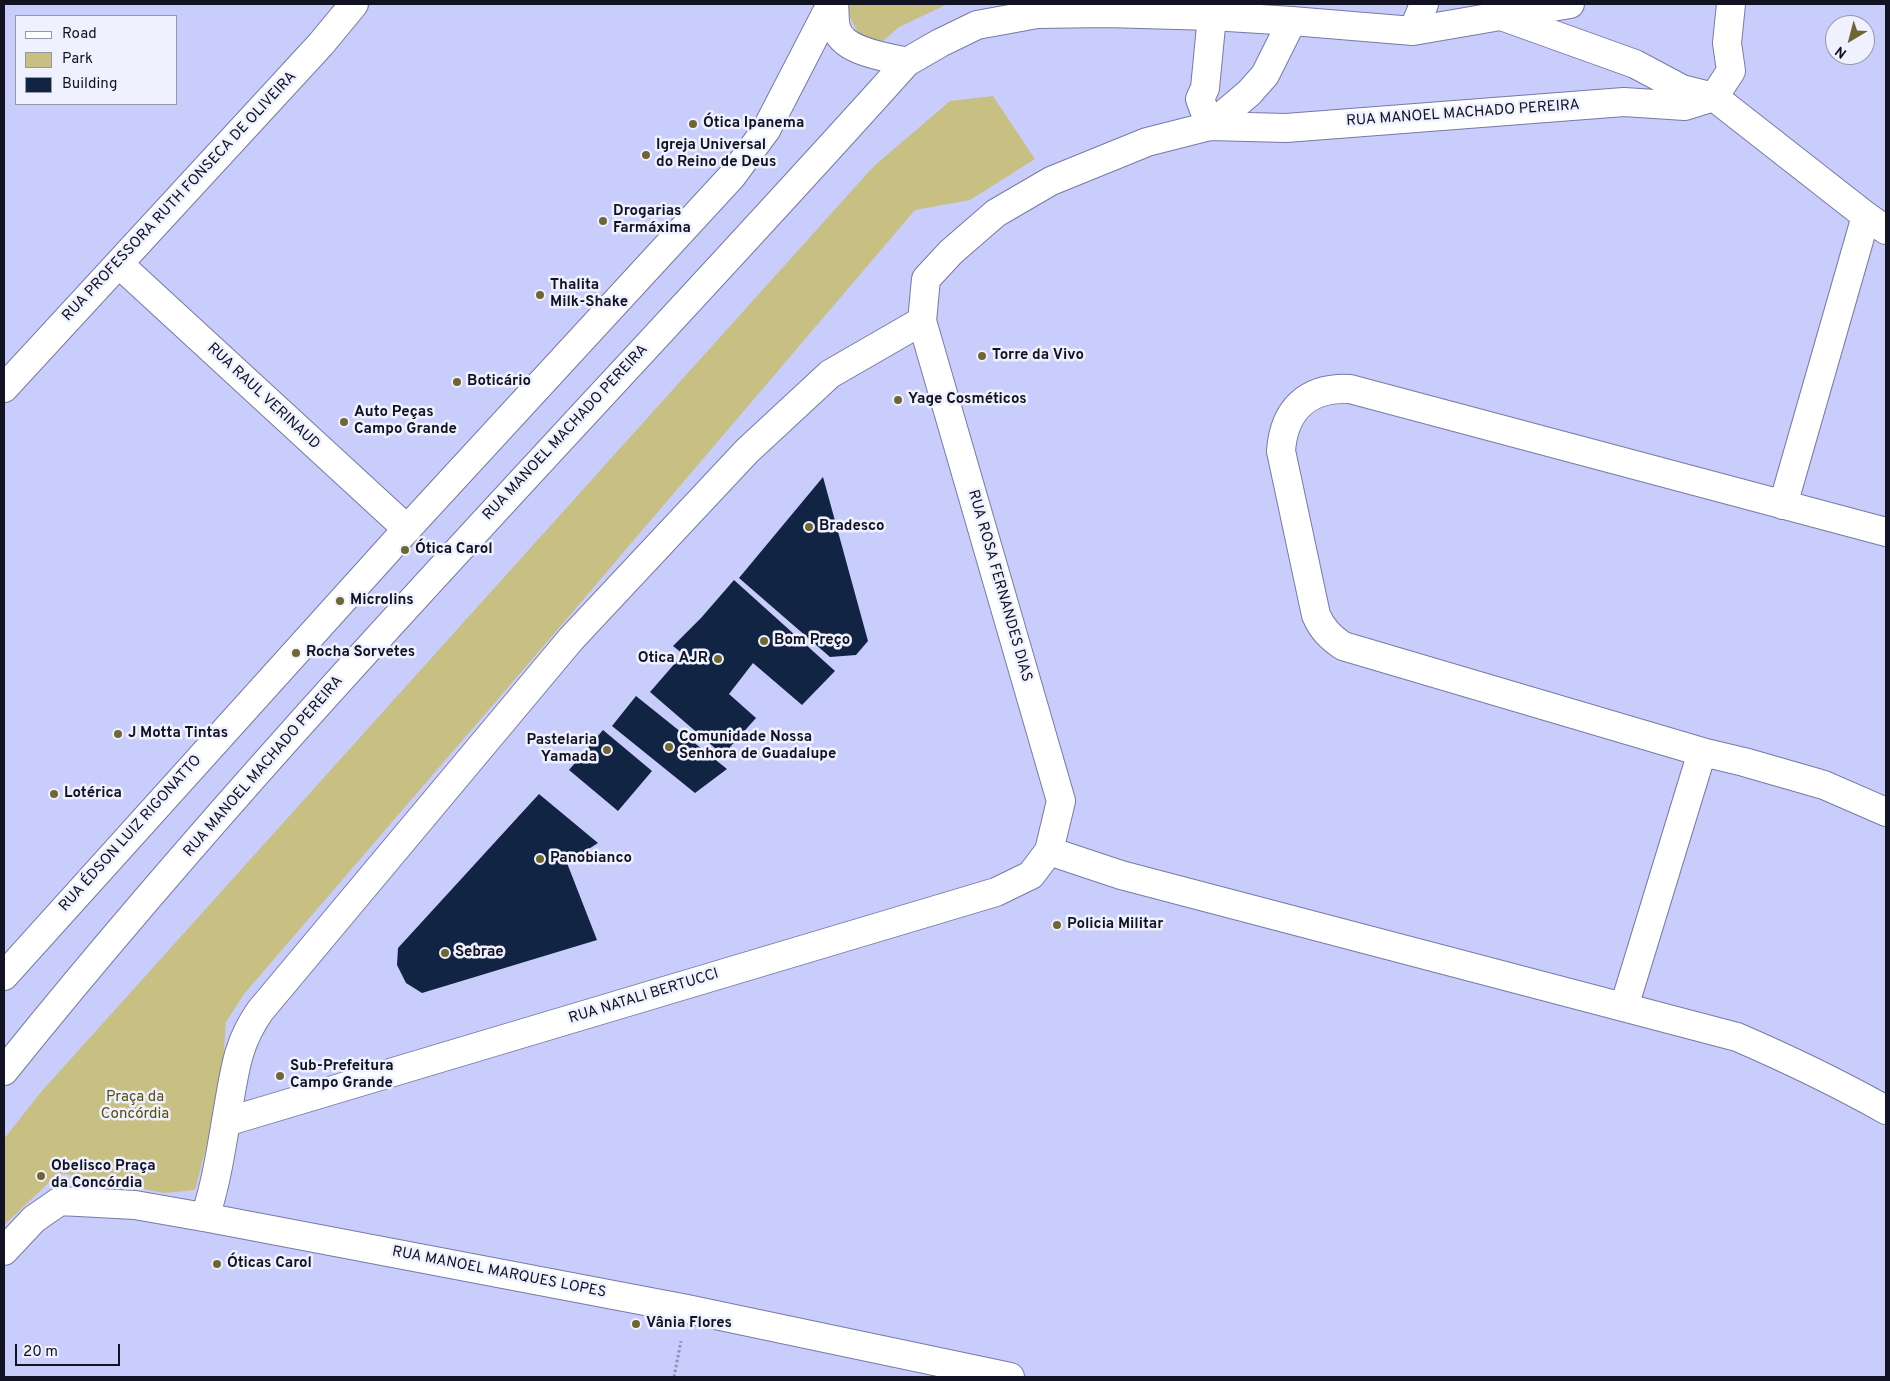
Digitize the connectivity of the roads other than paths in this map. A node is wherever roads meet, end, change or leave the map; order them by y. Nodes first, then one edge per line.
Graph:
1 (354, 4) edge
2 (833, 4) edge
3 (1424, 4) edge
4 (1570, 4) edge
5 (1731, 4) edge
6 (1212, 16) junction
7 (1504, 16) junction
8 (1292, 20) junction
9 (1413, 31) junction
10 (907, 62) junction
11 (1714, 97) junction
12 (1210, 126) junction
13 (1876, 223) edge
14 (119, 264) junction
15 (922, 321) junction
16 (4, 388) edge
17 (1783, 505) junction
18 (406, 529) junction
19 (1886, 532) edge
20 (1702, 752) junction
21 (1886, 812) edge
22 (1049, 851) junction
23 (4, 976) edge
24 (1624, 1007) junction
25 (4, 1071) edge
26 (1886, 1110) edge
27 (226, 1122) junction
28 (208, 1218) junction
29 (4, 1251) edge
30 (1010, 1377) edge

1 - 14 street, RUA PROFESSORA RUTH FONSECA DE OLIVEIRA
2 - 10 street
2 - 18 street, RUA ÉDSON LUIZ RIGONATTO
3 - 9 street
4 - 7 street, RUA MANOEL MACHADO PEREIRA
5 - 11 street
6 - 8 street, RUA MANOEL MACHADO PEREIRA
6 - 10 street, RUA MANOEL MACHADO PEREIRA
6 - 12 street
7 - 9 street, RUA MANOEL MACHADO PEREIRA
7 - 11 street
8 - 9 street, RUA MANOEL MACHADO PEREIRA
8 - 12 street, RUA MANOEL MACHADO PEREIRA
10 - 25 street, RUA MANOEL MACHADO PEREIRA
11 - 12 street, RUA MANOEL MACHADO PEREIRA
11 - 13 street
12 - 15 street, RUA MANOEL MACHADO PEREIRA
13 - 17 street
14 - 16 street, RUA PROFESSORA RUTH FONSECA DE OLIVEIRA
14 - 18 street, RUA RAUL VERINAUD
15 - 22 street, RUA ROSA FERNANDES DIAS
15 - 27 street
17 - 19 street
17 - 20 street
18 - 23 street, RUA ÉDSON LUIZ RIGONATTO
20 - 21 street
20 - 24 street
22 - 24 street
22 - 27 street, RUA NATALI BERTUCCI
24 - 26 street
27 - 28 street
28 - 29 street, RUA MANOEL MARQUES LOPES
28 - 30 street, RUA MANOEL MARQUES LOPES

